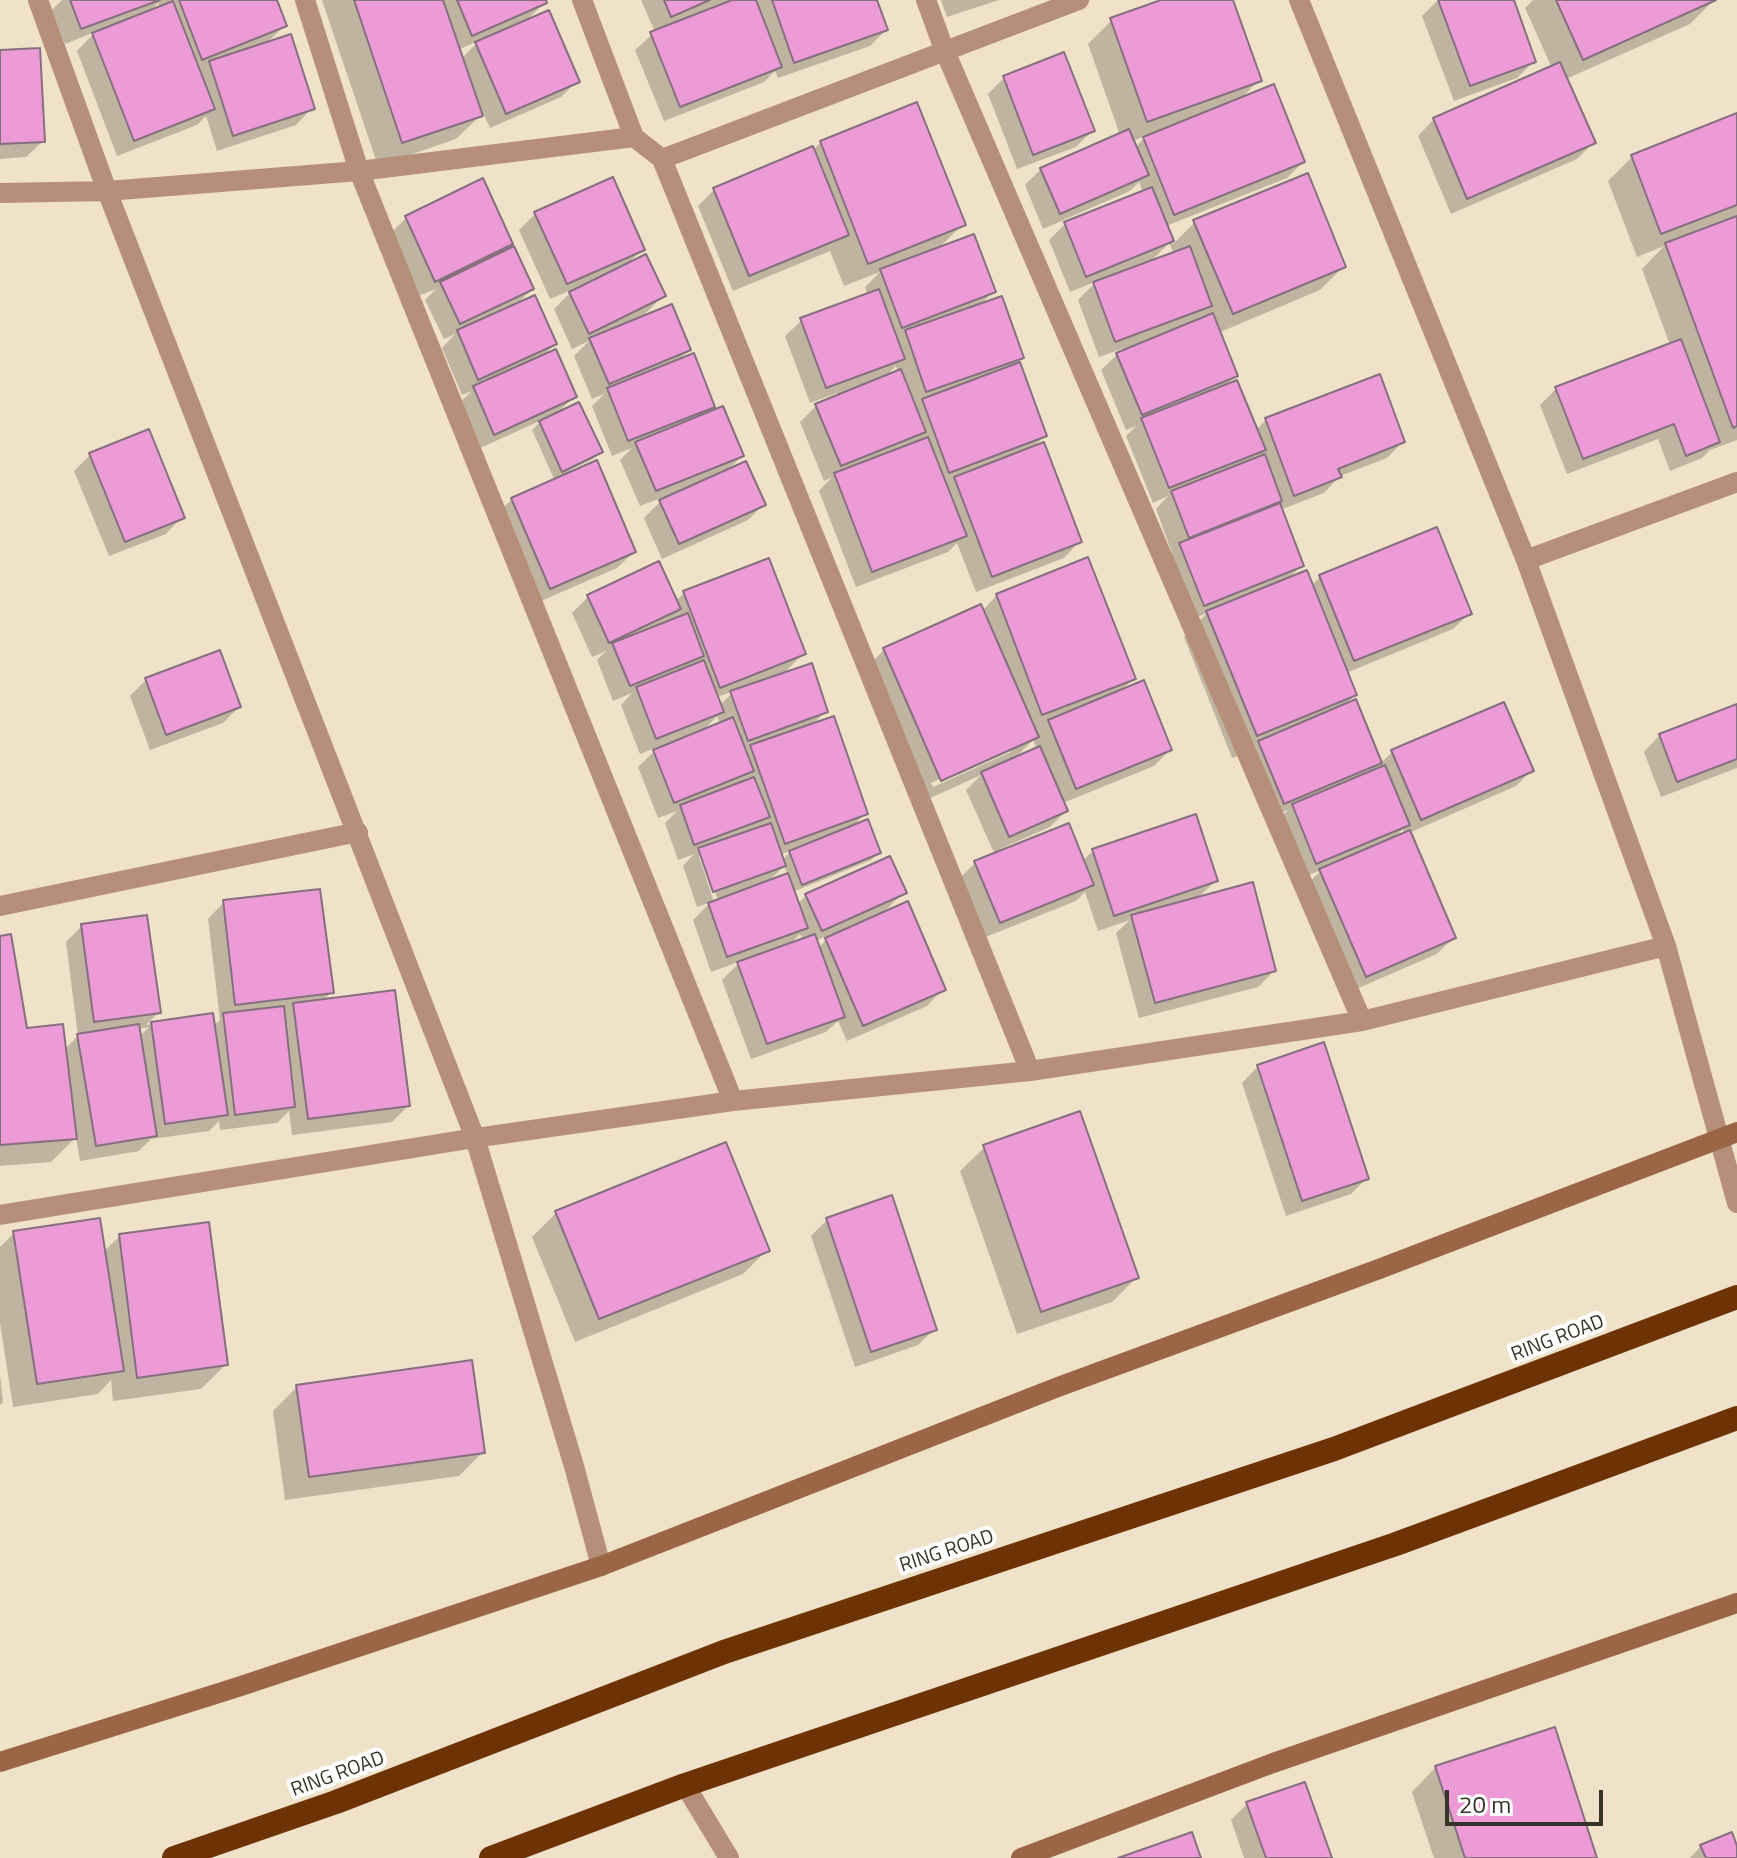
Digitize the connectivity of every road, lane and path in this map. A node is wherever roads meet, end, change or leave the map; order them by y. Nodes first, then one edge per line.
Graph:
1 (38, 0) edge
2 (305, 0) edge
3 (582, 0) edge
4 (926, 0) edge
5 (1079, 0) edge
6 (1299, 0) edge
7 (944, 49) junction
8 (634, 137) junction
9 (662, 159) junction
10 (359, 171) junction
11 (107, 191) junction
12 (0, 193) edge
13 (1737, 482) edge
14 (1526, 560) junction
15 (358, 832) junction
16 (0, 906) edge
17 (1666, 946) junction
18 (1362, 1021) junction
19 (1030, 1071) junction
20 (733, 1101) junction
21 (1728, 1136) edge
22 (475, 1138) junction
23 (1737, 1203) edge
24 (0, 1215) edge
25 (1737, 1297) edge
26 (1737, 1418) edge
27 (601, 1566) junction
28 (1737, 1603) edge
29 (0, 1762) edge
30 (685, 1785) junction
31 (174, 1858) edge
32 (491, 1858) edge
33 (729, 1858) edge
34 (1021, 1858) edge

1 - 11 street
2 - 10 street
3 - 8 street
4 - 7 street
5 - 7 street
6 - 14 street
7 - 9 street
7 - 18 street
8 - 9 street
8 - 10 street
9 - 19 street
10 - 11 street
10 - 20 street
11 - 12 street
11 - 15 street
13 - 14 street
14 - 17 street
15 - 16 street
15 - 22 street
17 - 18 street
17 - 21 street
18 - 19 street
19 - 20 street
20 - 22 street
21 - 23 street
21 - 27 street
22 - 24 street
22 - 27 street
25 - 31 highway, RING ROAD
26 - 30 highway
27 - 29 street
28 - 34 street
30 - 32 highway
30 - 33 street

